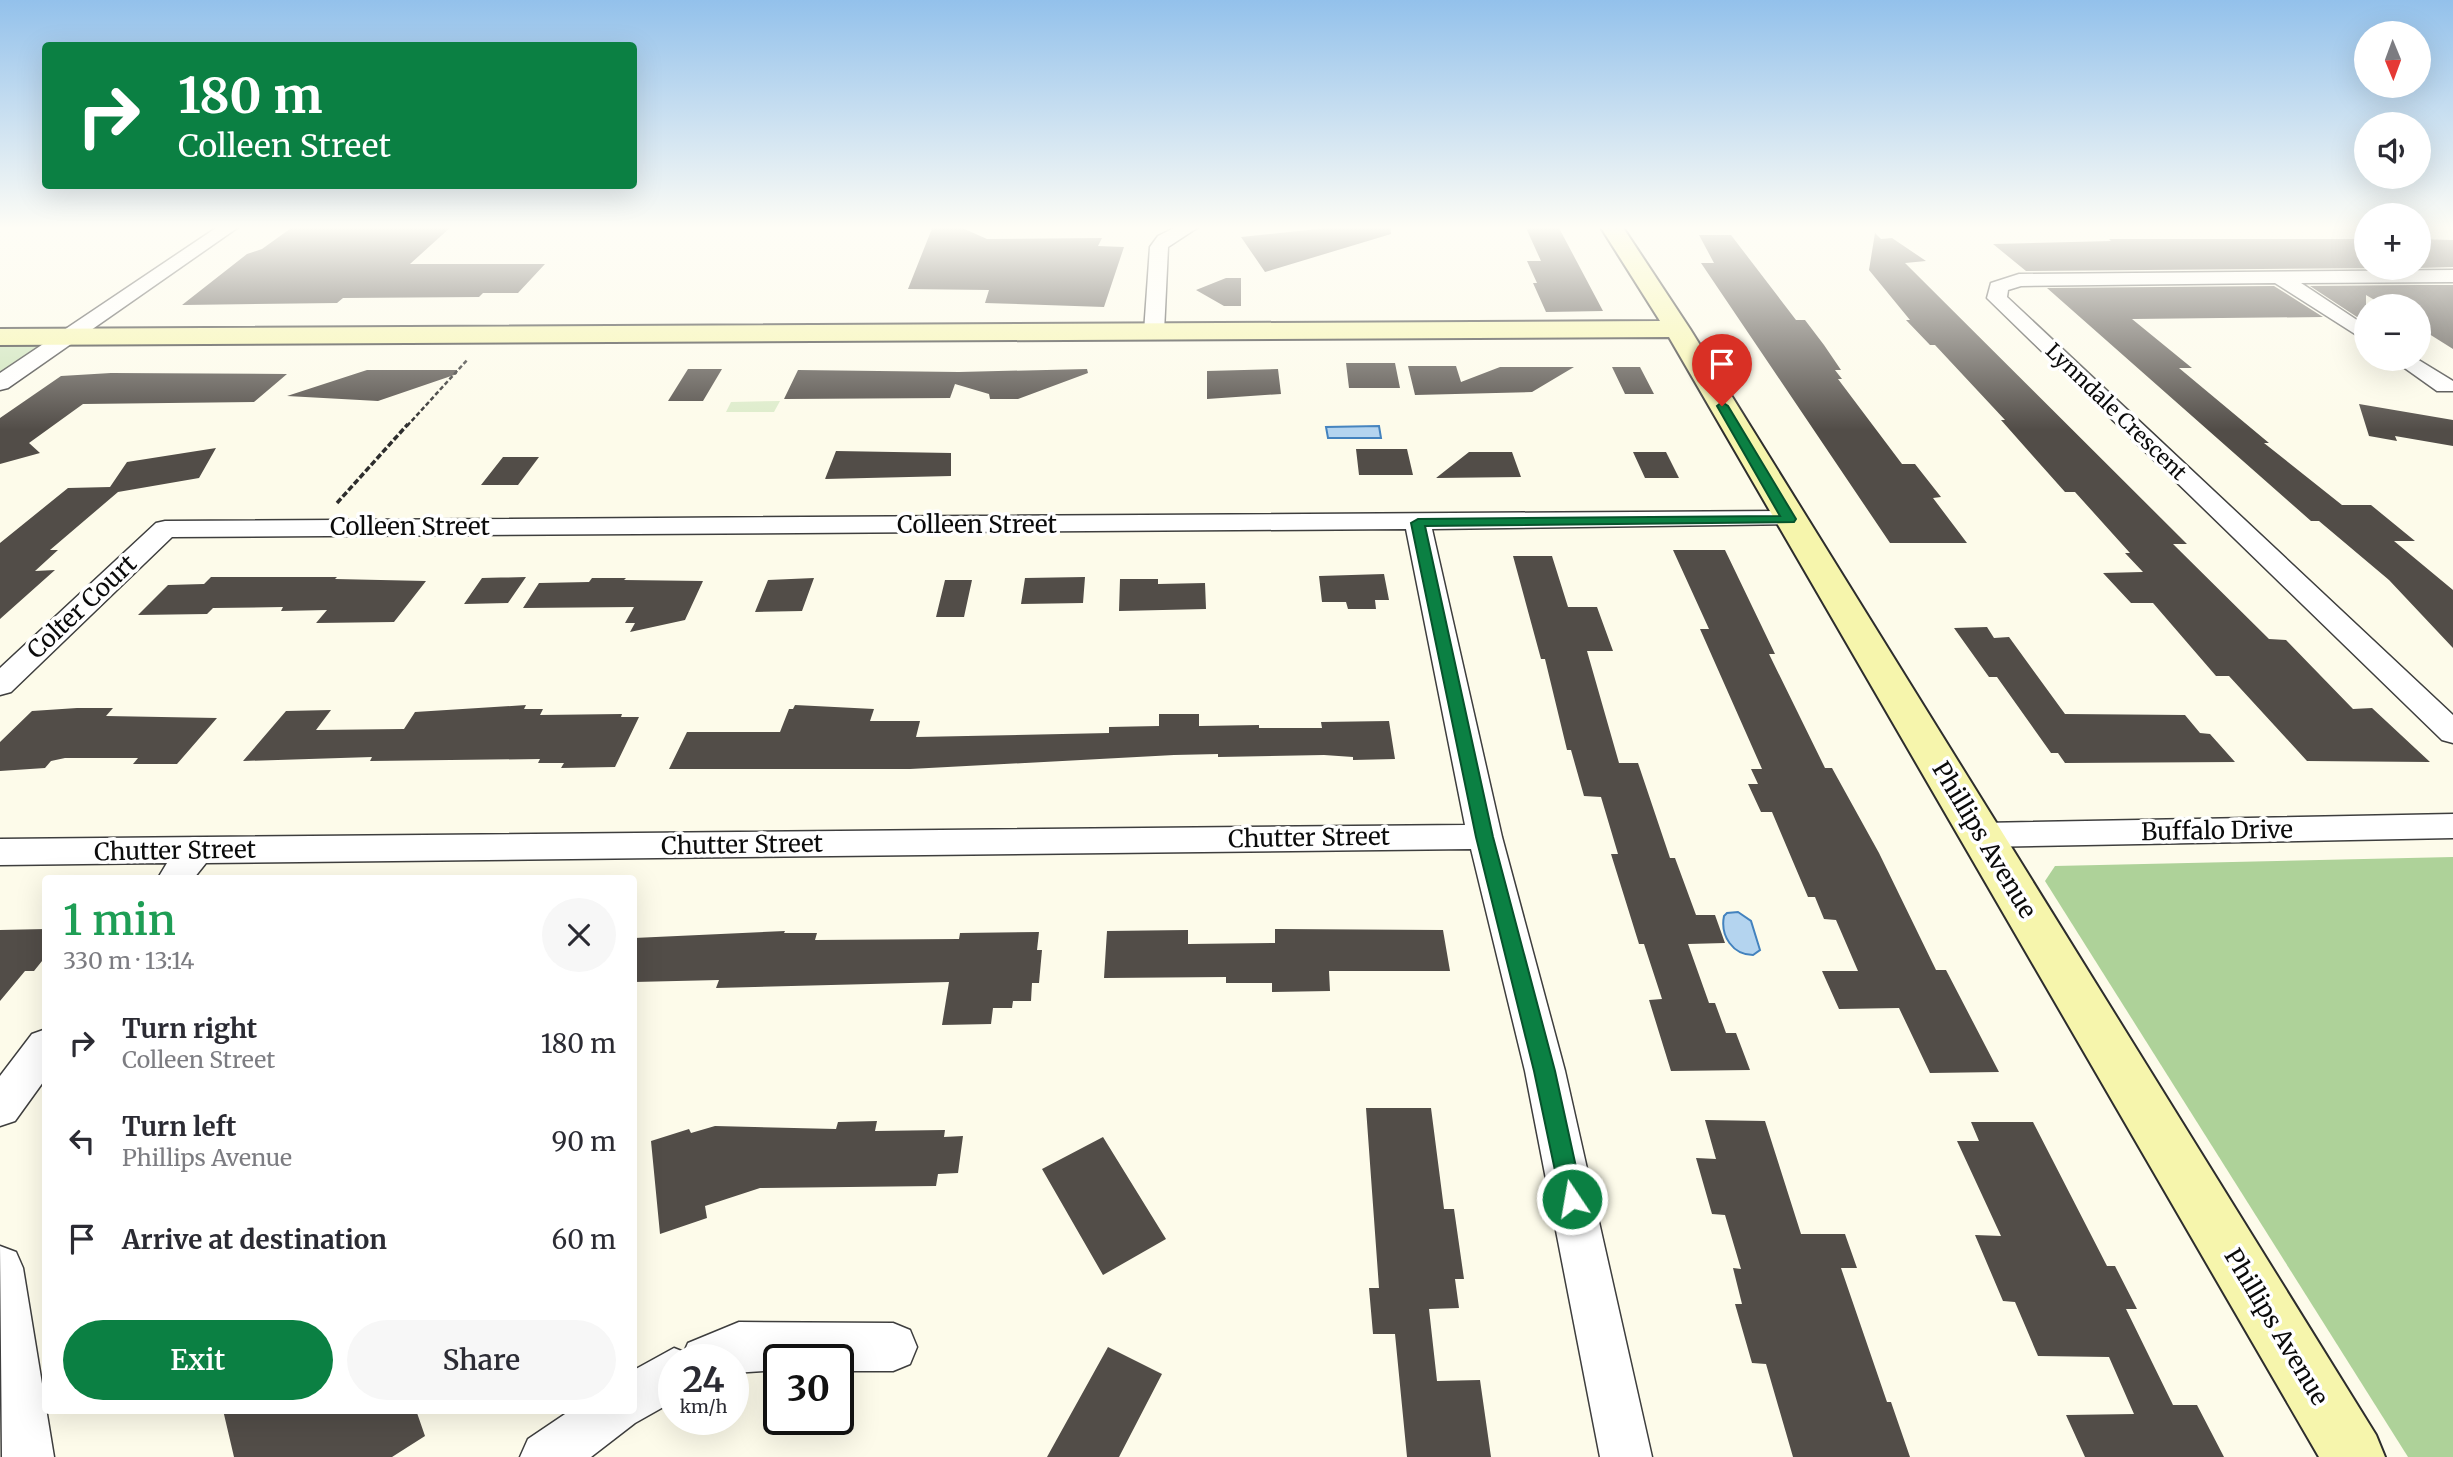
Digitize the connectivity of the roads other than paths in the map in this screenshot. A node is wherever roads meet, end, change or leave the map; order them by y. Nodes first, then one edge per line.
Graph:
1 (131, 294) edge
2 (1156, 294) edge
3 (1655, 294) edge
4 (1997, 294) edge
5 (2304, 294) edge
6 (2354, 327) edge
7 (1677, 329) junction
8 (1154, 332) junction
9 (69, 336) junction
10 (0, 337) edge
11 (2422, 371) edge
12 (0, 383) edge
13 (2445, 386) dead end
14 (1789, 519) junction
15 (1418, 523) junction
16 (165, 529) joint
17 (0, 685) edge
18 (2453, 733) edge
19 (2453, 826) edge
20 (1982, 835) junction
21 (1485, 837) junction
22 (196, 851) junction
23 (0, 852) edge
24 (177, 875) edge
25 (42, 1051) edge
26 (0, 1108) edge
27 (0, 1268) edge
28 (749, 1346) edge
29 (893, 1347) dead end
30 (7, 1376) edge
31 (658, 1383) edge
32 (637, 1397) edge
33 (610, 1414) edge
34 (27, 1457) edge
35 (546, 1457) edge
36 (1626, 1457) edge
37 (2354, 1457) edge

1 - 9 street
2 - 8 street
3 - 7 street, Phillips Avenue
4 - 18 street, Lynndale Crescent
5 - 6 street
7 - 8 street
7 - 14 street, Phillips Avenue
8 - 9 street
9 - 10 street
9 - 12 street
11 - 13 street
14 - 15 street, Colleen Street
14 - 20 street, Phillips Avenue
15 - 16 street, Colleen Street
15 - 21 street
16 - 17 street, Colter Court
19 - 20 street, Buffalo Drive
20 - 37 street, Phillips Avenue
21 - 22 street, Chutter Street
21 - 36 street
22 - 23 street, Chutter Street
22 - 24 street
25 - 26 street
27 - 30 street
28 - 29 street
30 - 34 street
31 - 32 street
33 - 35 street

